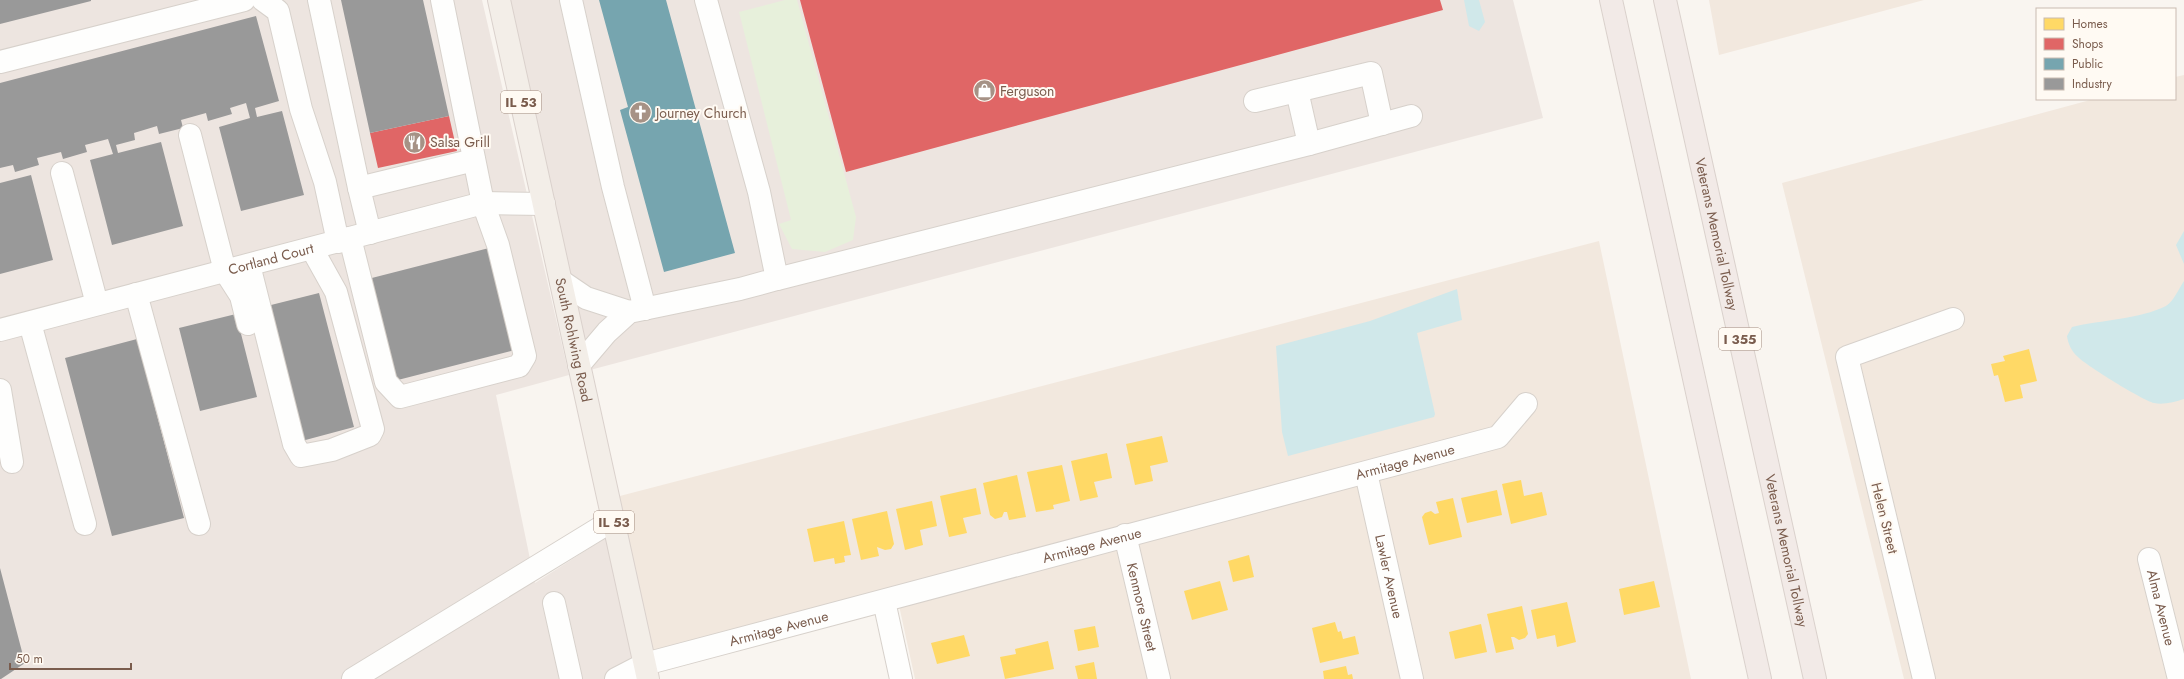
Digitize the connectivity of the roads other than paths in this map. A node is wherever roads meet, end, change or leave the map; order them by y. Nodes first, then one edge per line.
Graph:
1 (244, 0) edge
2 (262, 0) edge
3 (319, 0) edge
4 (442, 0) edge
5 (499, 0) edge
6 (571, 0) edge
7 (706, 0) edge
8 (1665, 0) edge
9 (1611, 1) edge
10 (0, 62) edge
11 (1297, 91) junction
12 (1255, 101) dead end
13 (1411, 116) dead end
14 (1382, 124) junction
15 (190, 135) dead end
16 (1309, 144) junction
17 (474, 160) junction
18 (62, 174) dead end
19 (359, 188) junction
20 (483, 203) junction
21 (544, 204) junction
22 (352, 238) junction
23 (312, 249) junction
24 (249, 265) junction
25 (225, 271) junction
26 (777, 279) junction
27 (561, 281) junction
28 (136, 294) junction
29 (97, 304) junction
30 (637, 311) junction
31 (1952, 319) dead end
32 (30, 323) junction
33 (0, 330) edge
34 (579, 365) junction
35 (0, 390) edge
36 (1526, 404) dead end
37 (271, 410) dead end
38 (12, 462) dead end
39 (1366, 473) junction
40 (613, 520) junction
41 (85, 524) dead end
42 (199, 524) dead end
43 (1125, 535) junction
44 (2149, 559) dead end
45 (884, 601) junction
46 (554, 603) dead end
47 (647, 672) edge
48 (353, 679) edge
49 (571, 679) edge
50 (616, 679) edge
51 (901, 679) edge
52 (1159, 679) edge
53 (1412, 679) edge
54 (1760, 679) edge
55 (1815, 679) edge
56 (1924, 679) edge
57 (2179, 679) edge

1 - 10 street
2 - 22 street
3 - 19 street
4 - 17 street
5 - 21 main road, South Rohlwing Road / IL 53
6 - 30 street
7 - 26 street
8 - 55 highway, Veterans Memorial Tollway / I 355
9 - 54 highway
11 - 12 street
11 - 14 street
11 - 16 street
13 - 14 street
14 - 16 street
15 - 25 street
16 - 26 street
17 - 19 street
17 - 20 street
18 - 29 street
19 - 22 street
20 - 21 street, Cortland Court
20 - 22 street, Cortland Court
20 - 22 street
21 - 27 main road, South Rohlwing Road / IL 53
22 - 23 street, Cortland Court
23 - 24 street, Cortland Court
23 - 24 street
24 - 25 street, Cortland Court
25 - 28 street, Cortland Court
25 - 37 street
26 - 30 street
27 - 30 street
27 - 34 main road, South Rohlwing Road / IL 53
28 - 29 street, Cortland Court
28 - 42 street
29 - 32 street, Cortland Court
30 - 34 street
31 - 56 street, Helen Street
32 - 33 street, Cortland Court
32 - 41 street
34 - 40 main road, South Rohlwing Road / IL 53
35 - 38 street
36 - 39 street, Armitage Avenue
39 - 43 street, Armitage Avenue
39 - 53 street, Lawler Avenue
40 - 47 main road, South Rohlwing Road / IL 53
40 - 48 street
43 - 45 street, Armitage Avenue
43 - 52 street, Kenmore Street
44 - 57 street, Alma Avenue
45 - 47 street, Armitage Avenue
45 - 51 street
46 - 49 street
47 - 50 street, Armitage Avenue

